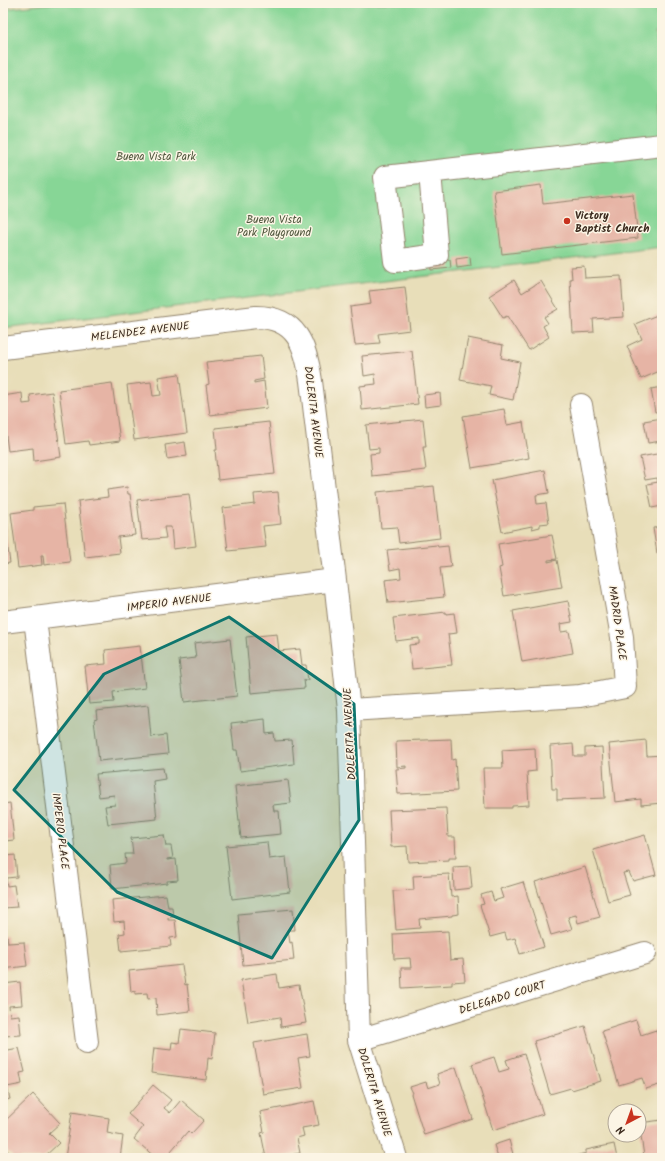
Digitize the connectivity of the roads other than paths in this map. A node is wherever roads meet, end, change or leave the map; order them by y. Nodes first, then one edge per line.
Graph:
1 (662, 145) edge
2 (430, 172) dead end
3 (277, 320) joint
4 (3, 348) edge
5 (580, 405) dead end
6 (335, 580) junction
7 (35, 619) junction
8 (3, 622) edge
9 (349, 710) junction
10 (645, 953) dead end
11 (359, 1040) junction
12 (87, 1042) dead end
13 (396, 1158) edge

1 - 2 street
3 - 4 street, MELENDEZ AVENUE
3 - 6 street, DOLERITA AVENUE
5 - 9 street, MADRID PLACE
6 - 7 street, IMPERIO AVENUE
6 - 9 street, DOLERITA AVENUE
7 - 8 street, IMPERIO AVENUE
7 - 12 street, IMPERIO PLACE
9 - 11 street, DOLERITA AVENUE
10 - 11 street, DELEGADO COURT
11 - 13 street, DOLERITA AVENUE

